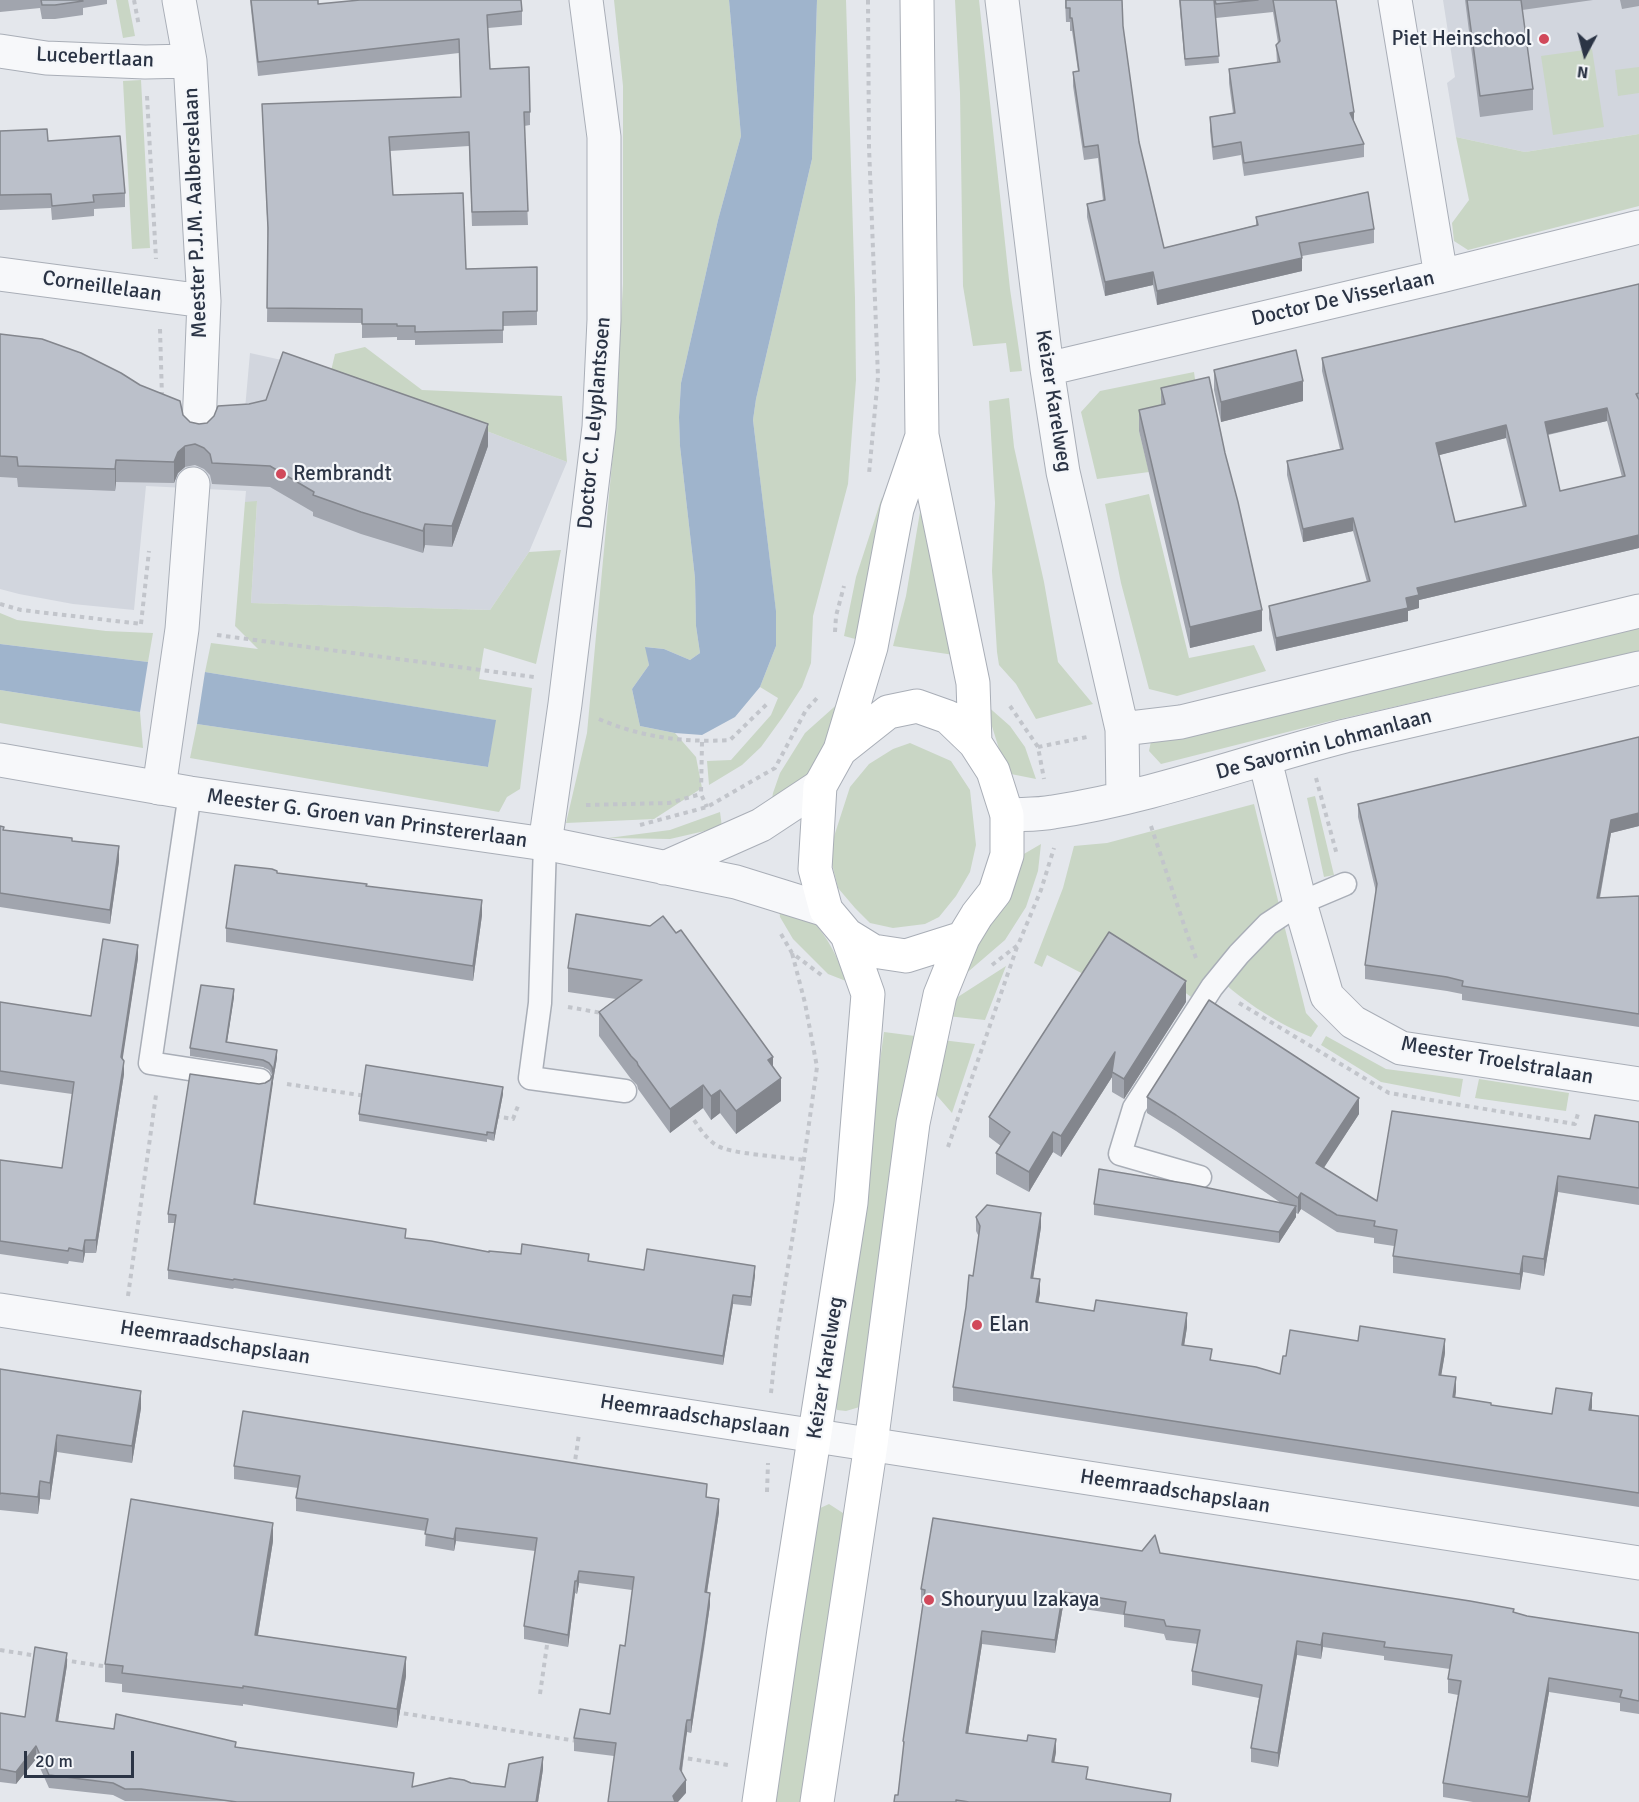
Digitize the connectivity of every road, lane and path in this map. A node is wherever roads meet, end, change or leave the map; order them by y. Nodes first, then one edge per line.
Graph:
1 (134, 0) edge
2 (178, 0) edge
3 (586, 0) edge
4 (868, 0) edge
5 (917, 0) edge
6 (1002, 0) edge
7 (1395, 0) edge
8 (0, 51) edge
9 (190, 61) junction
10 (146, 62) junction
11 (1639, 227) edge
12 (0, 273) edge
13 (1441, 276) junction
14 (158, 295) junction
15 (204, 301) junction
16 (1047, 369) junction
17 (162, 405) edge
18 (199, 427) edge
19 (922, 435) junction
20 (869, 478) dead end
21 (193, 484) dead end
22 (150, 542) dead end
23 (844, 585) dead end
24 (0, 604) edge
25 (1639, 610) edge
26 (141, 624) junction
27 (182, 629) junction
28 (835, 638) dead end
29 (1639, 668) edge
30 (566, 692) junction
31 (820, 695) dead end
32 (768, 703) dead end
33 (1122, 729) junction
34 (702, 742) junction
35 (975, 743) junction
36 (1308, 746) junction
37 (1038, 747) dead end
38 (840, 750) junction
39 (0, 760) edge
40 (1265, 760) junction
41 (820, 786) junction
42 (175, 791) junction
43 (701, 794) junction
44 (1123, 797) junction
45 (551, 804) junction
46 (706, 807) junction
47 (1007, 815) junction
48 (630, 827) dead end
49 (545, 844) junction
50 (664, 868) junction
51 (1345, 884) joint
52 (1300, 903) junction
53 (826, 910) junction
54 (847, 935) junction
55 (963, 938) junction
56 (792, 953) dead end
57 (540, 1003) junction
58 (607, 1014) edge
59 (160, 1065) junction
60 (531, 1078) junction
61 (260, 1080) joint
62 (1639, 1084) edge
63 (625, 1091) dead end
64 (375, 1098) edge
65 (683, 1105) edge
66 (490, 1115) edge
67 (804, 1160) junction
68 (1200, 1177) dead end
69 (0, 1310) edge
70 (124, 1329) junction
71 (584, 1400) junction
72 (768, 1429) junction
73 (815, 1436) junction
74 (871, 1444) junction
75 (574, 1471) edge
76 (766, 1496) dead end
77 (1639, 1563) edge
78 (549, 1635) edge
79 (0, 1650) edge
80 (47, 1657) edge
81 (59, 1659) edge
82 (117, 1668) edge
83 (540, 1694) dead end
84 (388, 1711) edge
85 (587, 1742) edge
86 (670, 1755) edge
87 (727, 1774) dead end
88 (759, 1802) edge
89 (817, 1802) edge

1 - 10 path, Meester P.J.M. Aalberselaan
2 - 9 street, Meester P.J.M. Aalberselaan
3 - 30 street, Doctor C. Lelyplantsoen
4 - 20 path
5 - 19 main road
6 - 16 street, Keizer Karelweg
7 - 13 street
8 - 10 street, Lucebertlaan
9 - 10 street, Lucebertlaan
9 - 15 street, Meester P.J.M. Aalberselaan
10 - 14 path, Meester P.J.M. Aalberselaan
11 - 13 street, Doctor De Visserlaan
12 - 14 street, Corneillelaan
13 - 16 street, Doctor De Visserlaan
14 - 15 street, Corneillelaan
14 - 17 path, Meester P.J.M. Aalberselaan
15 - 18 street, Meester P.J.M. Aalberselaan
16 - 33 street, Keizer Karelweg
19 - 35 main road
19 - 38 main road
21 - 27 street
22 - 26 path
23 - 28 path
24 - 26 path
25 - 33 street
26 - 27 path
27 - 30 path
27 - 42 street
29 - 36 street, De Savornin Lohmanlaan
30 - 34 path
30 - 45 street, Doctor C. Lelyplantsoen
31 - 46 path
32 - 34 path
33 - 37 path
33 - 44 street, Keizer Karelweg
34 - 43 path
35 - 38 main road
35 - 47 main road
36 - 40 street, De Savornin Lohmanlaan
36 - 51 path
38 - 41 main road
39 - 42 street, Meester G. Groen van Prinstererlaan
40 - 44 street, De Savornin Lohmanlaan
40 - 52 street, Meester Troelstralaan
41 - 50 street
41 - 53 main road
42 - 49 street, Meester G. Groen van Prinstererlaan
42 - 59 lane, Meester G. Groen van Prinstererlaan
43 - 45 path
43 - 46 path
44 - 47 street, De Savornin Lohmanlaan
45 - 49 street, Doctor C. Lelyplantsoen
46 - 48 path
47 - 55 main road
49 - 50 street, Meester G. Groen van Prinstererlaan
49 - 57 lane, Meester G. Groen van Prinstererlaan
50 - 53 street, Meester G. Groen van Prinstererlaan
51 - 52 lane
52 - 62 street, Meester Troelstralaan
52 - 68 lane
53 - 54 main road
54 - 55 main road
54 - 73 main road, Keizer Karelweg
55 - 74 main road
56 - 67 path
57 - 58 path
57 - 60 lane, Meester G. Groen van Prinstererlaan
59 - 61 lane
59 - 70 path
60 - 63 lane
60 - 66 path
61 - 64 path
65 - 67 path
67 - 72 path
69 - 70 street, Heemraadschapslaan
70 - 71 street, Heemraadschapslaan
71 - 72 street, Heemraadschapslaan
71 - 75 path
72 - 73 street, Heemraadschapslaan
72 - 76 path
73 - 74 street, Heemraadschapslaan
73 - 88 main road, Keizer Karelweg
74 - 77 street, Heemraadschapslaan
74 - 89 main road
78 - 83 path
79 - 80 path
81 - 82 path
84 - 85 path
86 - 87 path

